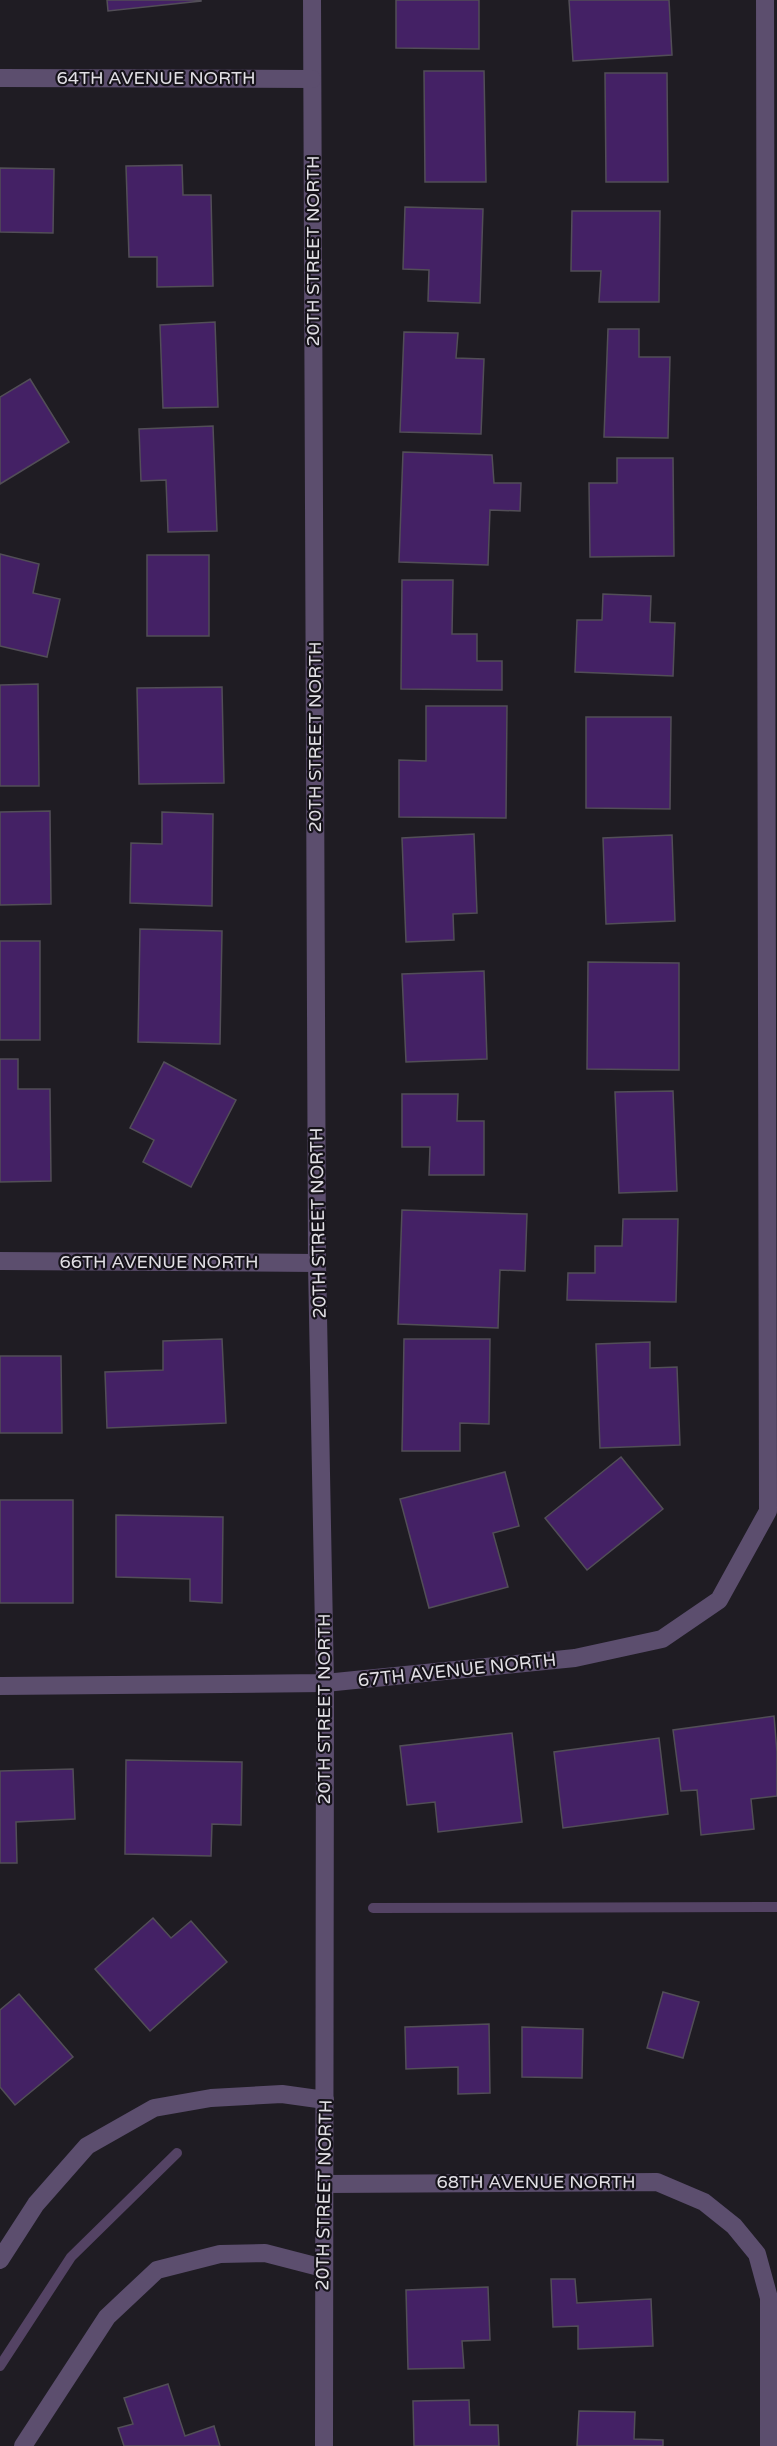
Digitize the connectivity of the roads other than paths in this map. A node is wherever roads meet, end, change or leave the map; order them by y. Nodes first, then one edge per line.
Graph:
1 (312, 0) edge
2 (765, 0) edge
3 (0, 78) edge
4 (312, 79) junction
5 (0, 1261) edge
6 (317, 1263) junction
7 (325, 1683) junction
8 (0, 1686) edge
9 (325, 2100) junction
10 (325, 2184) junction
11 (0, 2260) edge
12 (323, 2268) junction
13 (23, 2446) edge
14 (324, 2446) edge
15 (769, 2446) edge

1 - 4 street, 20TH STREET NORTH
2 - 7 street, 67TH AVENUE NORTH
3 - 4 street, 64TH AVENUE NORTH
4 - 6 street, 20TH STREET NORTH
5 - 6 street, 66TH AVENUE NORTH
6 - 7 street, 20TH STREET NORTH
7 - 8 street, 67TH AVENUE NORTH
7 - 9 street, 20TH STREET NORTH
9 - 10 street, 20TH STREET NORTH
9 - 11 street
10 - 12 street, 20TH STREET NORTH
10 - 15 street, 68TH AVENUE NORTH
12 - 13 street
12 - 14 street, 20TH STREET NORTH

